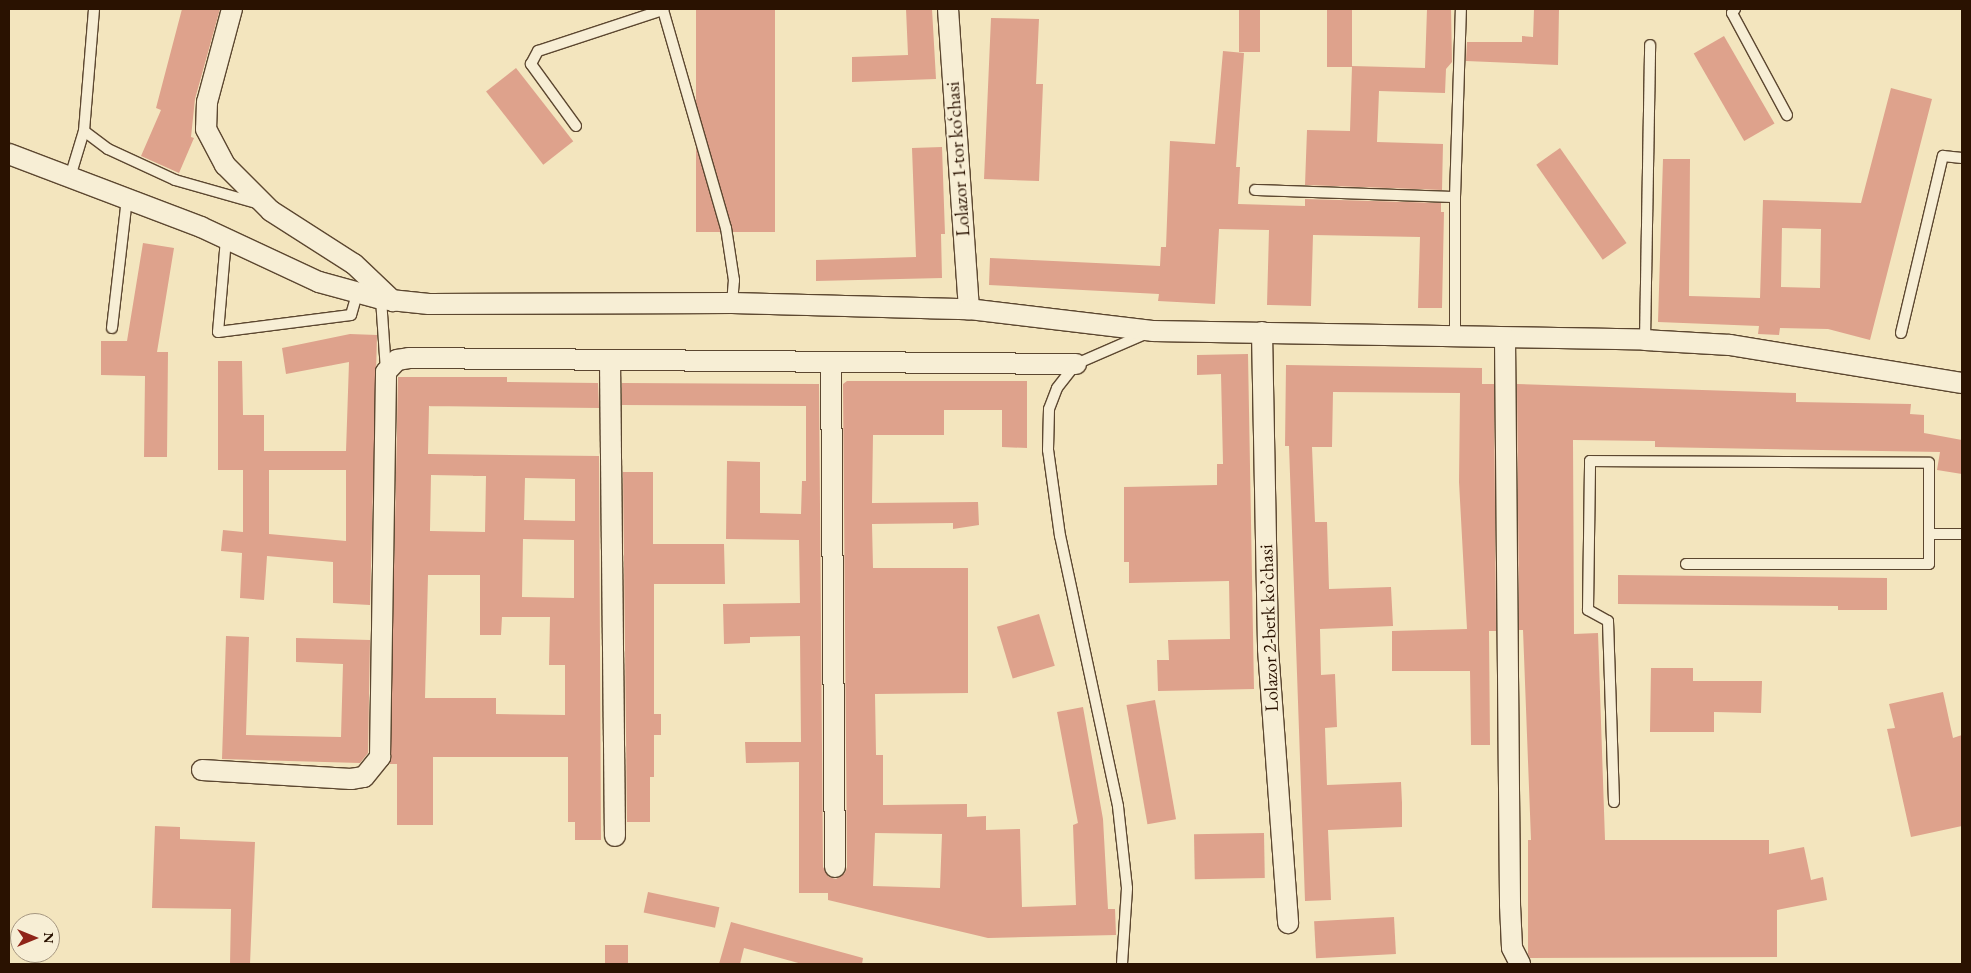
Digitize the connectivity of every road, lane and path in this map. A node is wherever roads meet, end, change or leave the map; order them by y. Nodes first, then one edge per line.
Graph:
1 (94, 9) edge
2 (232, 9) edge
3 (948, 9) edge
4 (1461, 9) edge
5 (1735, 9) edge
6 (1650, 45) dead end
7 (1787, 115) dead end
8 (576, 126) dead end
9 (84, 132) junction
10 (9, 154) edge
11 (1962, 158) edge
12 (70, 177) junction
13 (1255, 190) dead end
14 (1455, 197) junction
15 (127, 199) junction
16 (266, 206) junction
17 (226, 239) junction
18 (356, 294) junction
19 (387, 300) junction
20 (732, 303) junction
21 (969, 309) junction
22 (112, 328) dead end
23 (1153, 331) junction
24 (1262, 332) junction
25 (1901, 333) dead end
26 (1456, 337) junction
27 (1505, 338) junction
28 (1645, 340) junction
29 (610, 361) junction
30 (831, 363) junction
31 (1076, 364) junction
32 (386, 372) junction
33 (1962, 383) edge
34 (1929, 534) junction
35 (1962, 534) edge
36 (1686, 564) dead end
37 (202, 770) dead end
38 (1614, 802) dead end
39 (615, 836) dead end
40 (835, 867) dead end
41 (1288, 923) dead end
42 (1122, 964) edge
43 (1520, 964) edge

1 - 9 lane
2 - 16 street
3 - 21 street, Lolazor 1-tor ko‘chasi
4 - 14 lane
5 - 7 lane
6 - 28 lane
8 - 20 lane
9 - 12 lane
9 - 16 lane
10 - 12 street
11 - 25 lane
12 - 15 street
13 - 14 lane
14 - 26 lane
15 - 17 street
15 - 22 lane
16 - 19 street
17 - 18 street
17 - 18 lane
18 - 19 street
19 - 20 street
19 - 32 lane
20 - 21 street
21 - 23 street
23 - 24 street
23 - 31 lane
24 - 26 street
24 - 41 street, Lolazor 2-berk koʼchasi
26 - 27 street
27 - 28 street
27 - 43 street
28 - 33 street
29 - 30 street
29 - 32 street
29 - 39 street
30 - 31 street
30 - 40 street
31 - 42 lane
32 - 37 street
34 - 35 lane
34 - 36 lane
34 - 38 lane

